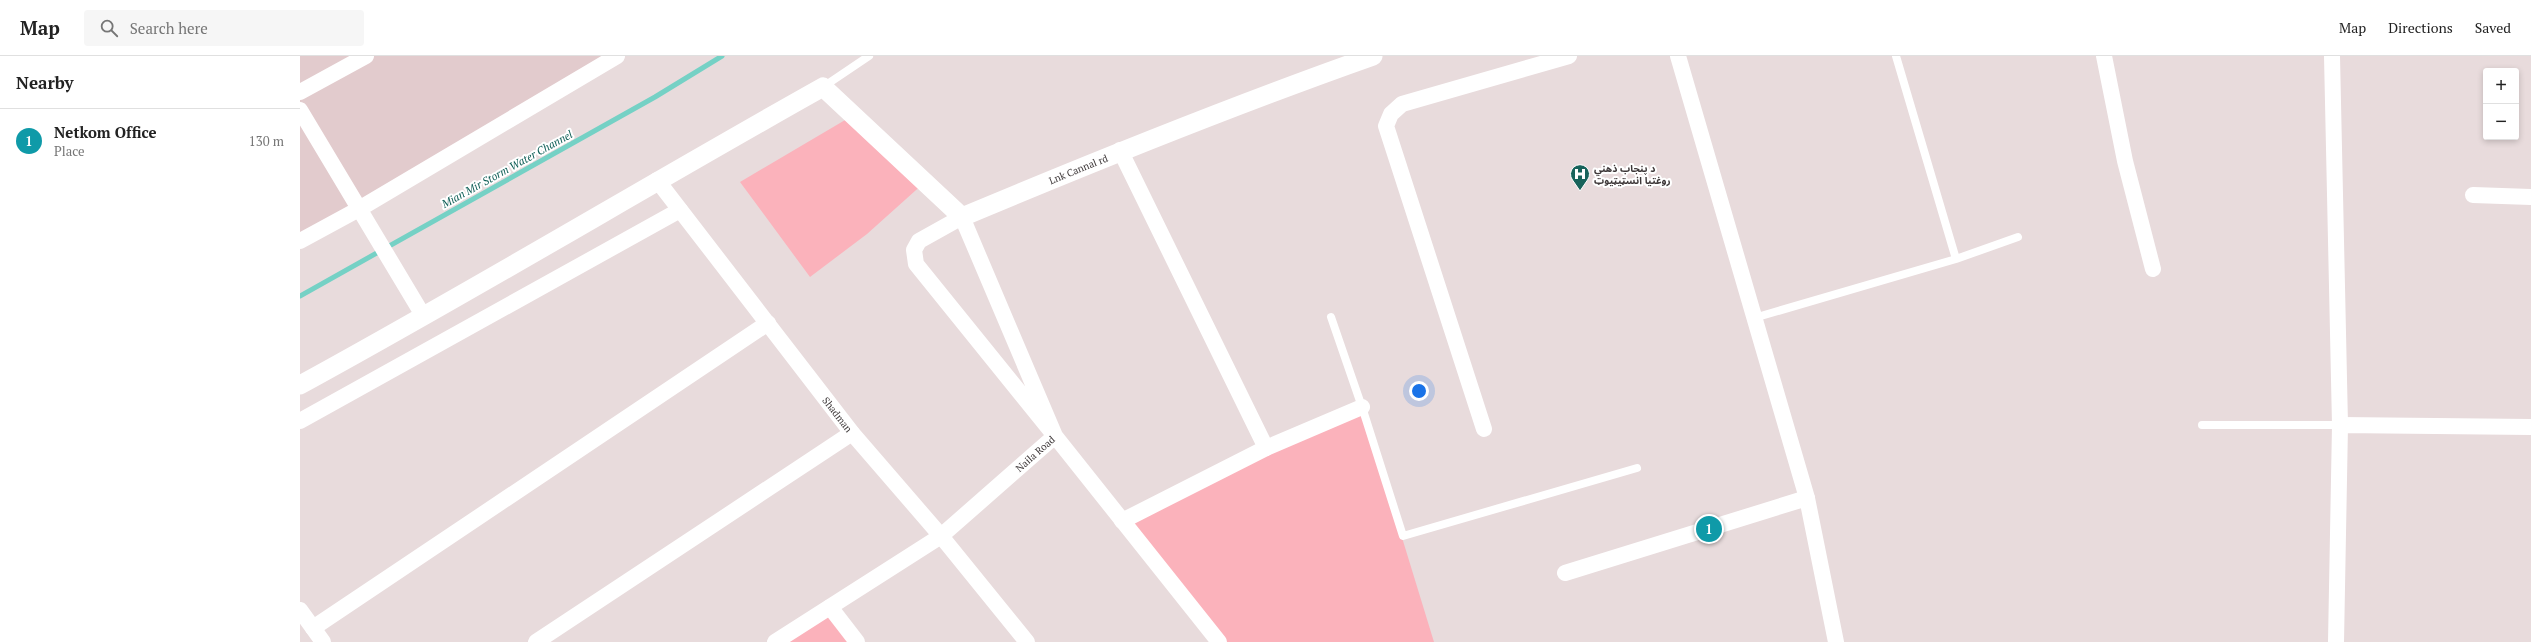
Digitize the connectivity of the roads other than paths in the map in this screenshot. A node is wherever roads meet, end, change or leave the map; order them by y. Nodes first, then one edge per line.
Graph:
1 (366, 56) edge
2 (617, 56) edge
3 (869, 56) edge
4 (1373, 56) edge
5 (1569, 56) edge
6 (1678, 56) edge
7 (1896, 56) edge
8 (2104, 56) edge
9 (2332, 56) edge
10 (343, 61) edge
11 (823, 88) junction
12 (300, 92) edge
13 (300, 110) edge
14 (1120, 150) junction
15 (658, 180) junction
16 (2474, 195) dead end
17 (2531, 197) edge
18 (680, 210) junction
19 (363, 216) junction
20 (962, 217) junction
21 (2018, 237) dead end
22 (300, 241) edge
23 (1956, 259) junction
24 (2153, 269) dead end
25 (424, 317) junction
26 (1331, 317) dead end
27 (1754, 318) junction
28 (768, 323) junction
29 (300, 385) edge
30 (1362, 407) junction
31 (300, 421) edge
32 (2202, 425) dead end
33 (2340, 425) junction
34 (2531, 427) edge
35 (1484, 429) dead end
36 (852, 433) junction
37 (1055, 436) junction
38 (1266, 448) junction
39 (1637, 468) dead end
40 (1807, 498) junction
41 (1122, 521) junction
42 (940, 536) junction
43 (1565, 573) dead end
44 (830, 607) junction
45 (300, 610) edge
46 (313, 628) junction
47 (323, 642) edge
48 (536, 642) edge
49 (775, 642) edge
50 (857, 642) edge
51 (1027, 642) edge
52 (1219, 642) edge
53 (1836, 642) edge
54 (2336, 642) edge

1 - 10 street
2 - 19 street
3 - 11 lane
4 - 14 street, Lnk Cannal rd
5 - 35 street
6 - 27 street
7 - 23 lane
8 - 24 street
9 - 33 street
10 - 12 street
11 - 15 street
11 - 20 street
13 - 19 street
14 - 20 street, Lnk Cannal rd
14 - 38 street
15 - 18 street, Shadman
15 - 25 street
16 - 17 street
18 - 28 street, Shadman
18 - 31 street
19 - 22 street
19 - 25 street
20 - 37 street
20 - 37 street, Naila Road
21 - 23 lane
23 - 27 lane
25 - 29 street
26 - 30 lane
27 - 40 street
28 - 36 street, Shadman
28 - 46 street
30 - 38 street
30 - 39 lane
32 - 33 lane
33 - 34 street
33 - 54 street
36 - 42 street, Shadman
36 - 48 street
37 - 41 street
37 - 42 street, Naila Road
38 - 41 street
40 - 43 street
40 - 53 street
41 - 52 street
42 - 44 street, Naila Road
42 - 51 street, Shadman
44 - 49 street, Naila Road
44 - 50 street
45 - 46 street
46 - 47 street

